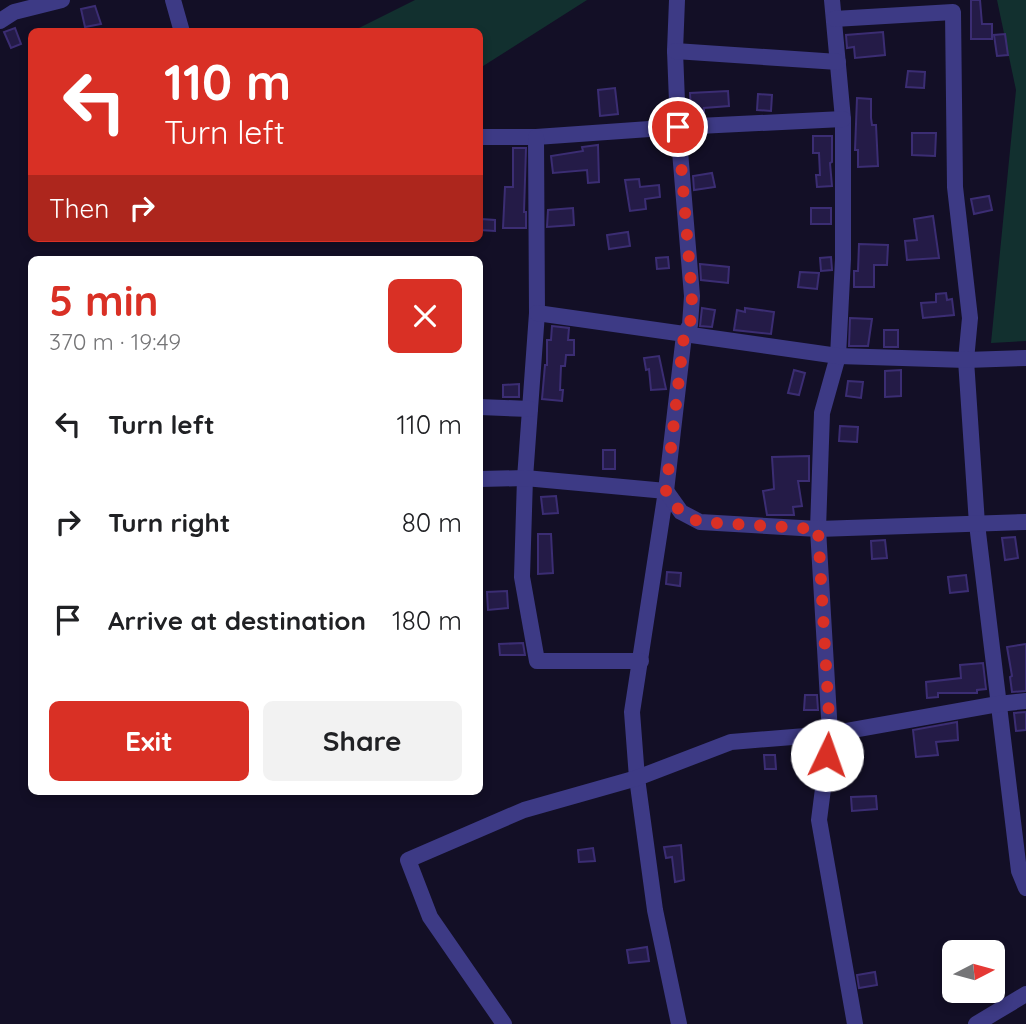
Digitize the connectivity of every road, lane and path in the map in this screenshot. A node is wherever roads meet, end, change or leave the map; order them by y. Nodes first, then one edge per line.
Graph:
1 (62, 0) edge
2 (173, 0) edge
3 (677, 0) edge
4 (832, 0) edge
5 (834, 19) junction
6 (0, 21) edge
7 (181, 28) edge
8 (675, 51) junction
9 (838, 62) junction
10 (843, 119) junction
11 (678, 127) junction
12 (483, 137) edge
13 (536, 137) junction
14 (537, 313) junction
15 (684, 335) junction
16 (838, 356) junction
17 (1026, 358) edge
18 (966, 360) junction
19 (483, 407) edge
20 (530, 409) junction
21 (524, 478) junction
22 (483, 479) edge
23 (666, 491) junction
24 (1026, 523) edge
25 (977, 524) junction
26 (818, 529) junction
27 (642, 661) junction
28 (1026, 701) edge
29 (998, 704) junction
30 (830, 734) junction
31 (637, 778) junction
32 (1026, 888) edge
33 (1026, 994) edge
34 (505, 1024) edge
35 (680, 1024) edge
36 (855, 1024) edge
37 (976, 1024) edge

1 - 6 street
2 - 7 street
3 - 8 street
4 - 5 street
5 - 9 street
5 - 18 street
8 - 9 street
8 - 11 street
9 - 10 street
10 - 11 street
10 - 16 street
11 - 13 street
11 - 15 street
12 - 13 street
13 - 14 street
14 - 15 street
14 - 20 street
15 - 16 street
15 - 23 street
16 - 18 street
16 - 26 street
17 - 18 street
18 - 25 street
19 - 20 street
20 - 21 street
21 - 22 street
21 - 23 street
21 - 27 street
23 - 26 street
23 - 27 street
24 - 25 street
25 - 26 street
25 - 29 street
26 - 30 street
27 - 31 street
28 - 29 street
29 - 30 street
29 - 32 street
30 - 31 street
30 - 36 street
31 - 34 street
31 - 35 street
33 - 37 street

